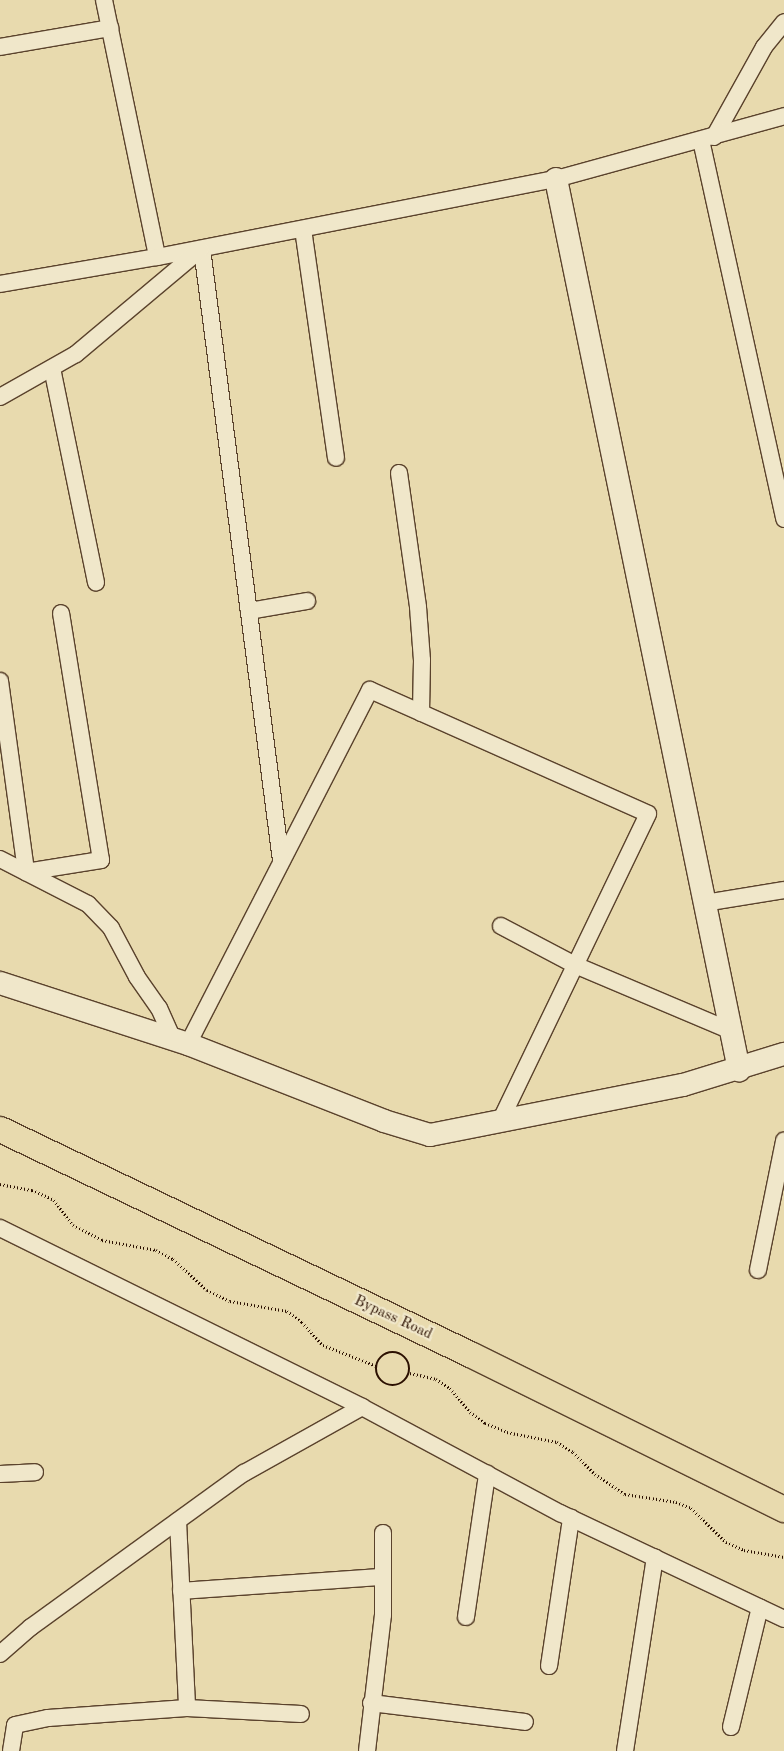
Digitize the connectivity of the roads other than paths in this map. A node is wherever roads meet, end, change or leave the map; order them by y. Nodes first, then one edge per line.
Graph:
1 (104, 0) edge
2 (784, 22) edge
3 (110, 28) junction
4 (0, 47) edge
5 (784, 116) edge
6 (708, 138) junction
7 (556, 179) junction
8 (303, 229) junction
9 (202, 248) junction
10 (157, 257) junction
11 (0, 284) edge
12 (52, 368) junction
13 (0, 398) edge
14 (336, 458) dead end
15 (399, 473) dead end
16 (784, 519) edge
17 (96, 583) dead end
18 (307, 601) dead end
19 (249, 611) junction
20 (62, 613) dead end
21 (0, 681) edge
22 (421, 713) junction
23 (0, 859) edge
24 (281, 861) junction
25 (26, 872) junction
26 (784, 890) edge
27 (704, 903) junction
28 (500, 926) dead end
29 (575, 966) junction
30 (0, 983) edge
31 (731, 1031) junction
32 (181, 1042) junction
33 (784, 1054) edge
34 (739, 1070) junction
35 (500, 1121) junction
36 (0, 1129) edge
37 (784, 1141) edge
38 (777, 1219) edge
39 (1, 1229) edge
40 (758, 1270) dead end
41 (362, 1407) junction
42 (35, 1472) dead end
43 (0, 1474) edge
44 (487, 1474) junction
45 (784, 1509) edge
46 (571, 1518) junction
47 (178, 1521) junction
48 (384, 1533) dead end
49 (655, 1557) junction
50 (383, 1577) junction
51 (181, 1591) junction
52 (760, 1607) junction
53 (466, 1618) dead end
54 (784, 1618) edge
55 (0, 1654) edge
56 (549, 1666) dead end
57 (371, 1703) junction
58 (187, 1708) junction
59 (301, 1714) dead end
60 (525, 1722) dead end
61 (731, 1727) dead end
62 (11, 1751) edge
63 (367, 1751) edge
64 (625, 1751) edge

1 - 3 street
2 - 6 street
3 - 4 street
3 - 10 street
5 - 6 street
6 - 7 street
6 - 16 street
7 - 8 street
7 - 27 street
8 - 9 street
8 - 14 street
9 - 10 street
9 - 12 street
9 - 19 street
10 - 11 street
12 - 13 street
12 - 17 street
15 - 22 street
18 - 19 street
19 - 24 street
20 - 25 street
21 - 25 street
22 - 24 street
22 - 29 street
23 - 25 street
24 - 32 street
25 - 32 street
26 - 27 street
27 - 31 street
28 - 29 street
29 - 31 street
29 - 35 street
30 - 32 street
31 - 34 street
32 - 35 street
33 - 34 street
34 - 35 street
36 - 45 main road, Bypass Road
37 - 38 street
38 - 40 street
39 - 41 street
41 - 44 street
41 - 47 street
42 - 43 street
44 - 46 street
44 - 53 street
46 - 49 street
46 - 56 street
47 - 51 street
47 - 55 street
48 - 50 street
49 - 52 street
49 - 64 street
50 - 51 street
50 - 57 street
51 - 58 street
52 - 54 street
52 - 61 street
57 - 60 street
57 - 63 street
58 - 59 street
58 - 62 street

